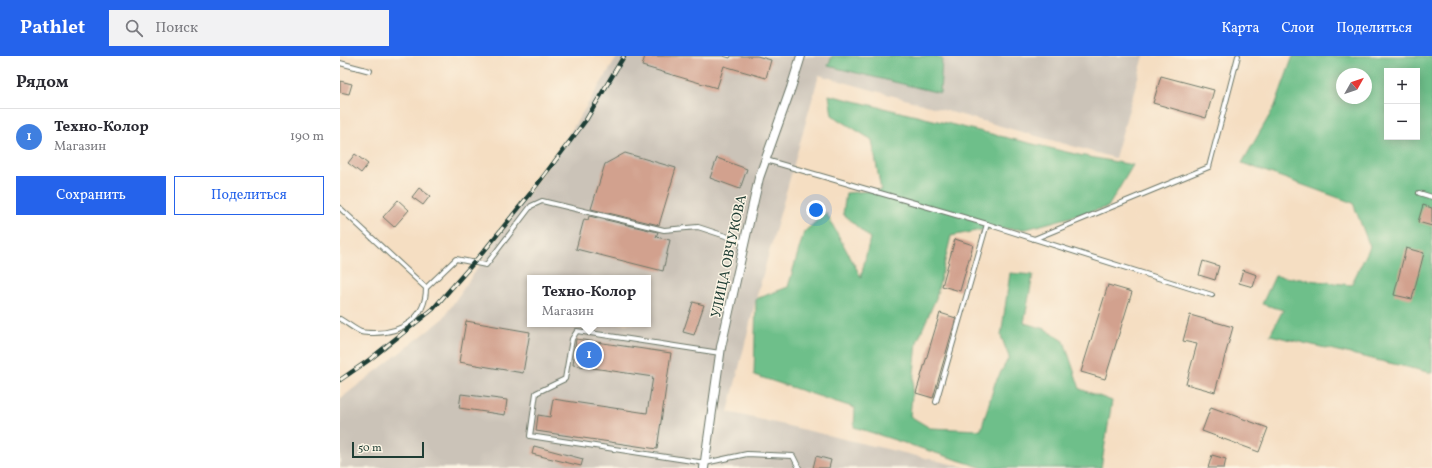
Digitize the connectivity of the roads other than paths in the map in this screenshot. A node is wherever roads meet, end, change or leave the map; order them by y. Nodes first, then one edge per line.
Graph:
1 (801, 56) edge
2 (1238, 56) edge
3 (340, 62) edge
4 (370, 72) dead end
5 (765, 160) junction
6 (1419, 193) dead end
7 (1432, 196) edge
8 (340, 208) edge
9 (987, 224) junction
10 (1034, 239) junction
11 (744, 242) junction
12 (426, 288) junction
13 (1212, 295) dead end
14 (340, 319) edge
15 (721, 353) junction
16 (936, 402) dead end
17 (704, 466) edge
18 (799, 468) edge

1 - 5 street, УЛИЦА ОВЧУКОВА
2 - 10 lane
3 - 4 lane
5 - 9 lane
5 - 11 street, УЛИЦА ОВЧУКОВА
6 - 7 lane
8 - 12 lane
9 - 10 lane
9 - 16 lane
10 - 13 lane
11 - 12 lane
11 - 15 street, УЛИЦА ОВЧУКОВА
12 - 14 lane
15 - 17 street, УЛИЦА ОВЧУКОВА
15 - 17 lane
17 - 18 lane

